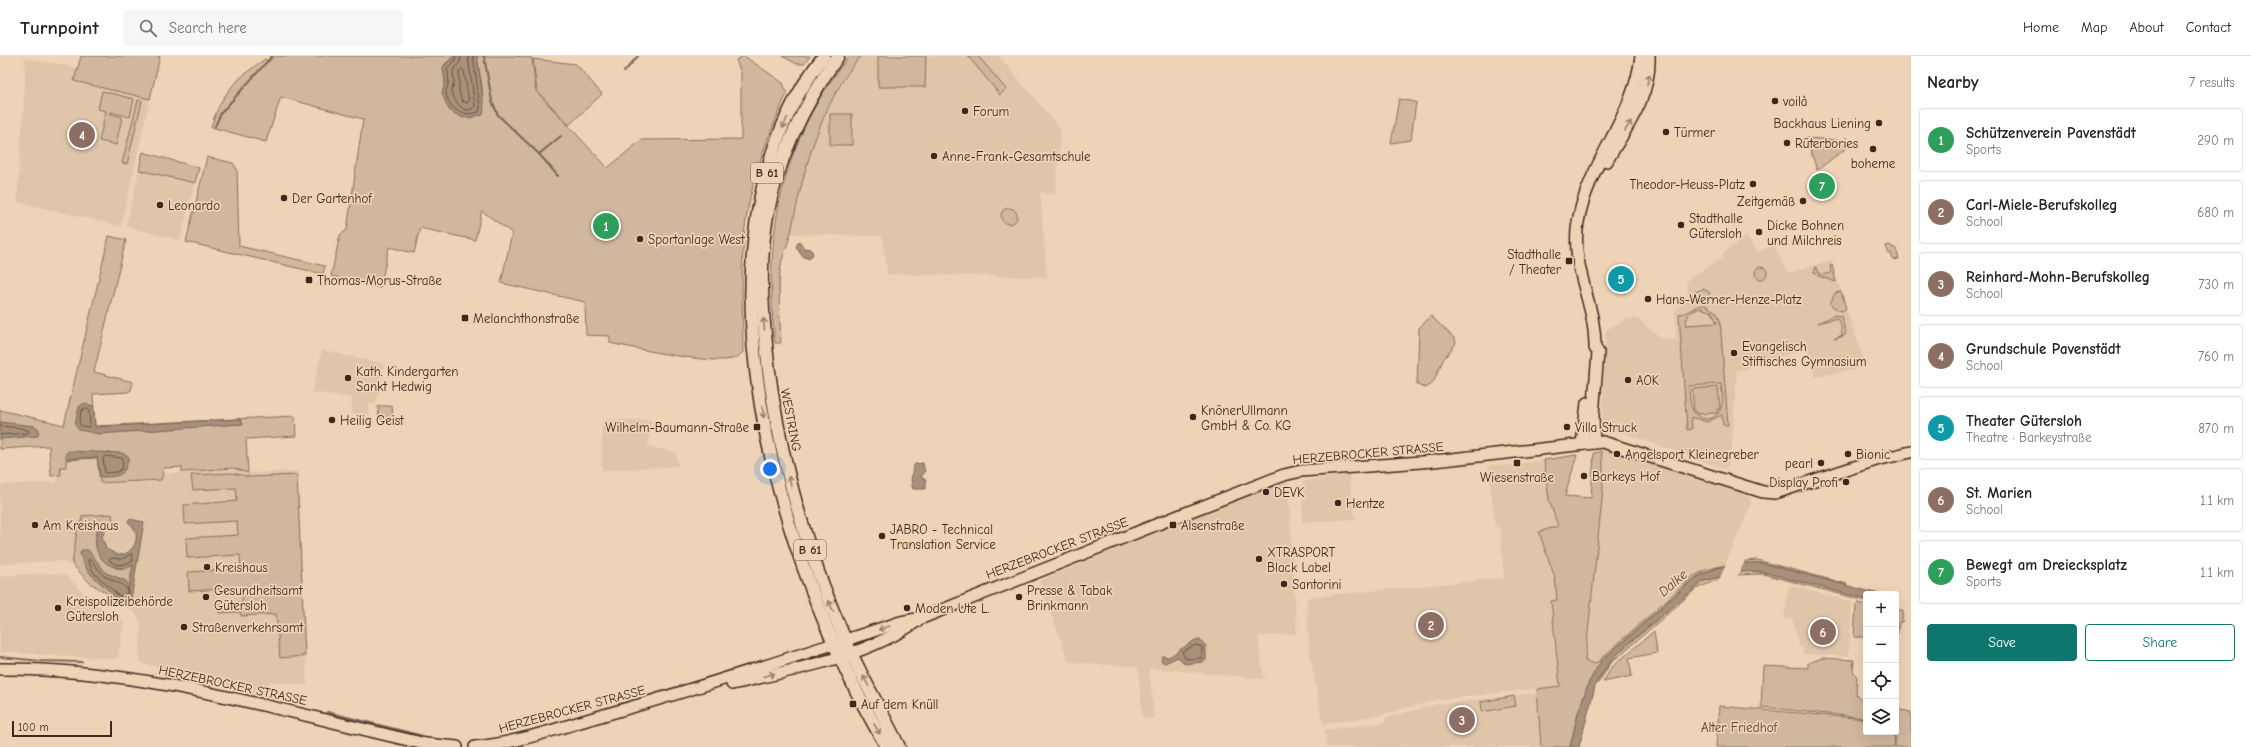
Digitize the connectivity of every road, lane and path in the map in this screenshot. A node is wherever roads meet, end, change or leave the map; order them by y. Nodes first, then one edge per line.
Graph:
1 (824, 56) edge
2 (838, 56) edge
3 (1642, 56) edge
4 (1649, 56) edge
5 (1637, 99) junction
6 (1595, 348) junction
7 (1594, 443) junction
8 (1582, 444) junction
9 (1911, 452) edge
10 (834, 646) junction
11 (849, 647) junction
12 (839, 657) junction
13 (0, 669) edge
14 (676, 695) junction
15 (457, 747) edge
16 (475, 747) edge
17 (887, 747) edge
18 (899, 747) edge

1 -> 10 main road, WESTRING / B 61
11 -> 2 main road, WESTRING / B 61
3 - 5 street
5 -> 4 street
5 - 6 street
6 - 7 street
6 - 8 street
7 - 8 street, HERZEBROCKER STRASSE
7 - 9 street, HERZEBROCKER STRASSE
8 - 11 street, HERZEBROCKER STRASSE
10 - 11 street, HERZEBROCKER STRASSE
10 - 12 main road, WESTRING / B 61
10 - 14 street, HERZEBROCKER STRASSE
11 - 12 street, HERZEBROCKER STRASSE
18 -> 11 main road, WESTRING / B 61
14 -> 12 street, HERZEBROCKER STRASSE
12 -> 17 main road, WESTRING / B 61
13 - 15 street, HERZEBROCKER STRASSE
14 - 16 street, HERZEBROCKER STRASSE

